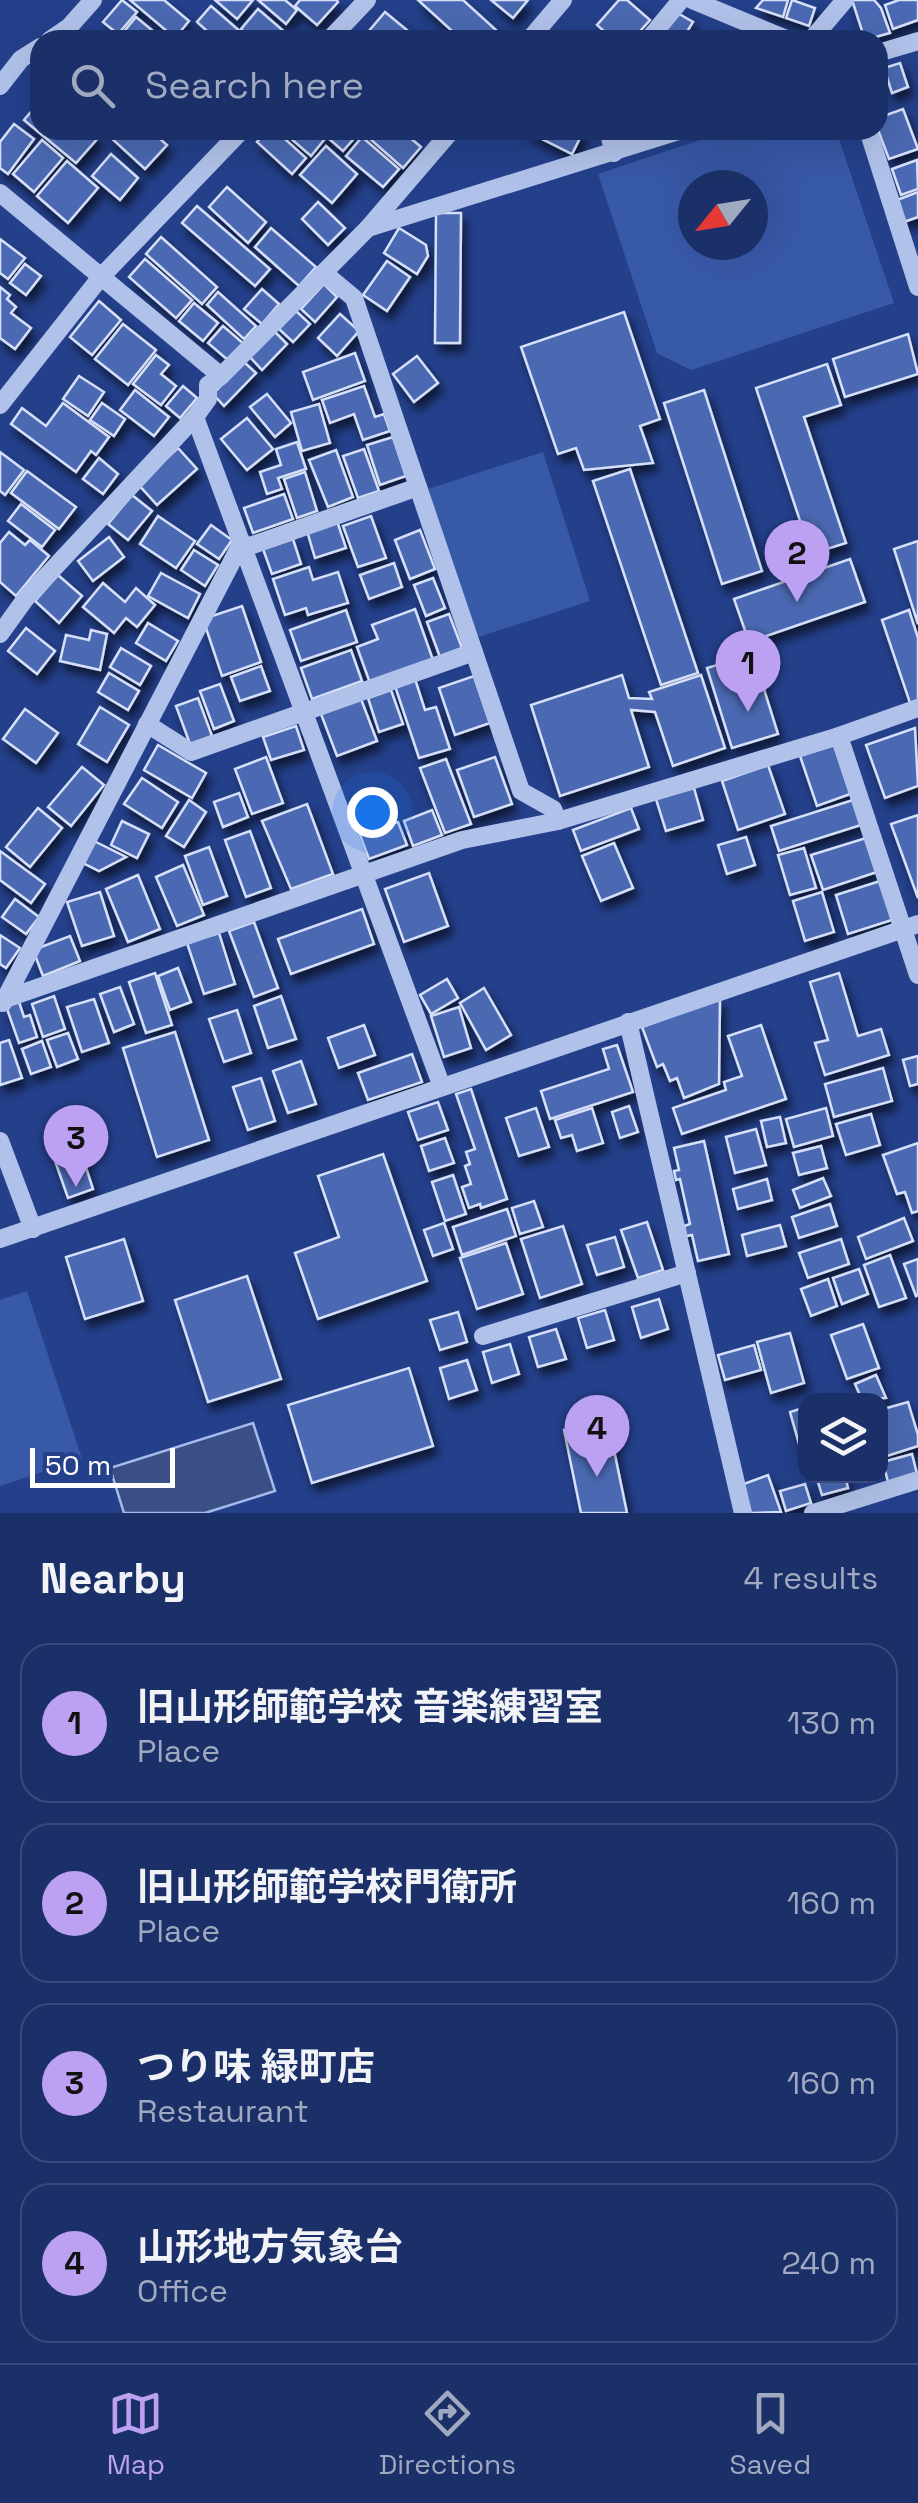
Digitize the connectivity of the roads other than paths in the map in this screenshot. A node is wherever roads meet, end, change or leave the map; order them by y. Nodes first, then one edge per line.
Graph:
1 (93, 0) edge
2 (563, 0) edge
3 (681, 0) edge
4 (692, 0) edge
5 (845, 0) edge
6 (363, 1) edge
7 (65, 30) edge
8 (338, 30) edge
9 (538, 30) edge
10 (656, 30) edge
11 (766, 30) edge
12 (819, 30) edge
13 (918, 41) edge
14 (888, 51) edge
15 (30, 54) edge
16 (0, 86) edge
17 (232, 140) edge
18 (443, 140) edge
19 (611, 140) edge
20 (652, 140) edge
21 (871, 140) edge
22 (614, 153) junction
23 (0, 193) edge
24 (368, 228) junction
25 (325, 274) junction
26 (100, 278) junction
27 (918, 286) edge
28 (220, 376) junction
29 (0, 405) edge
30 (195, 417) junction
31 (418, 487) junction
32 (243, 545) junction
33 (0, 634) edge
34 (474, 652) junction
35 (918, 708) edge
36 (303, 713) junction
37 (147, 724) junction
38 (839, 736) junction
39 (558, 821) junction
40 (362, 874) junction
41 (910, 927) edge
42 (918, 975) edge
43 (2, 1004) edge
44 (628, 1022) junction
45 (442, 1087) junction
46 (0, 1140) edge
47 (32, 1228) junction
48 (0, 1240) edge
49 (687, 1273) junction
50 (483, 1336) dead end
51 (918, 1480) edge
52 (743, 1513) edge
53 (813, 1513) edge

1 - 7 street
2 - 9 street
3 - 10 street
4 - 11 street
5 - 12 street
6 - 8 street
13 - 14 street
15 - 16 street
17 - 26 street
18 - 24 street
19 - 22 street
20 - 22 street
21 - 27 street
22 - 24 street
23 - 26 street
24 - 25 street
25 - 28 street
25 - 31 street
26 - 28 street
26 - 29 street
28 - 30 street
30 - 32 street
30 - 33 street
31 - 32 street
31 - 34 street
32 - 36 street
32 - 37 street
34 - 36 street
34 - 39 street
35 - 38 street
36 - 37 street
36 - 40 street
37 - 43 street
38 - 39 street
38 - 41 street
39 - 40 street
40 - 43 street
40 - 45 street
41 - 42 street
41 - 44 street
44 - 45 street
44 - 49 street
45 - 47 street
46 - 47 street
47 - 48 street
49 - 50 street
49 - 52 street
51 - 53 street

